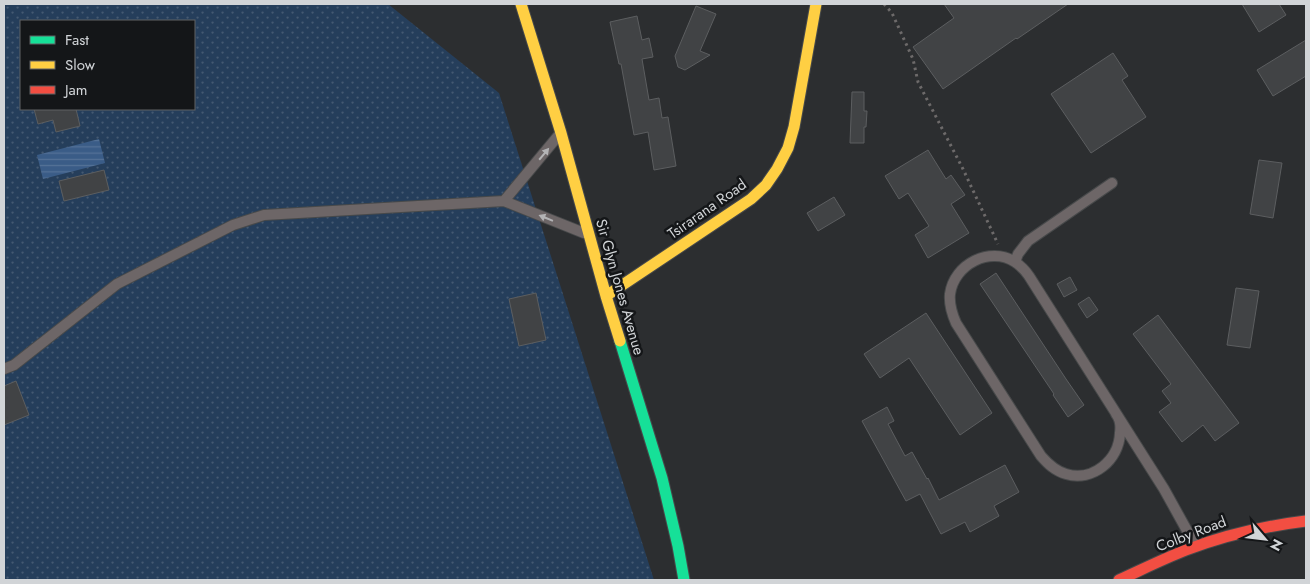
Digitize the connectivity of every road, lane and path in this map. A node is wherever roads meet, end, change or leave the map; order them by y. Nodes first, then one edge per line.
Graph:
1 (521, 4) edge
2 (816, 4) edge
3 (884, 4) edge
4 (561, 134) junction
5 (1112, 183) dead end
6 (504, 201) junction
7 (588, 235) junction
8 (1010, 260) junction
9 (606, 296) junction
10 (4, 369) edge
11 (1116, 414) junction
12 (1306, 521) edge
13 (1196, 546) junction
14 (684, 580) edge
15 (1119, 580) edge

1 - 4 main road, Sir Glyn Jones Avenue
2 - 9 main road, Tsirarana Road
3 - 8 path
6 -> 4 lane
4 - 7 main road, Sir Glyn Jones Avenue
5 - 8 lane
7 -> 6 lane
6 - 10 lane
7 - 9 main road, Sir Glyn Jones Avenue
8 - 11 lane
8 - 11 lane
9 - 14 main road, Sir Glyn Jones Avenue
11 - 13 lane
12 - 13 main road, Colby Road
13 - 15 main road, Colby Road

